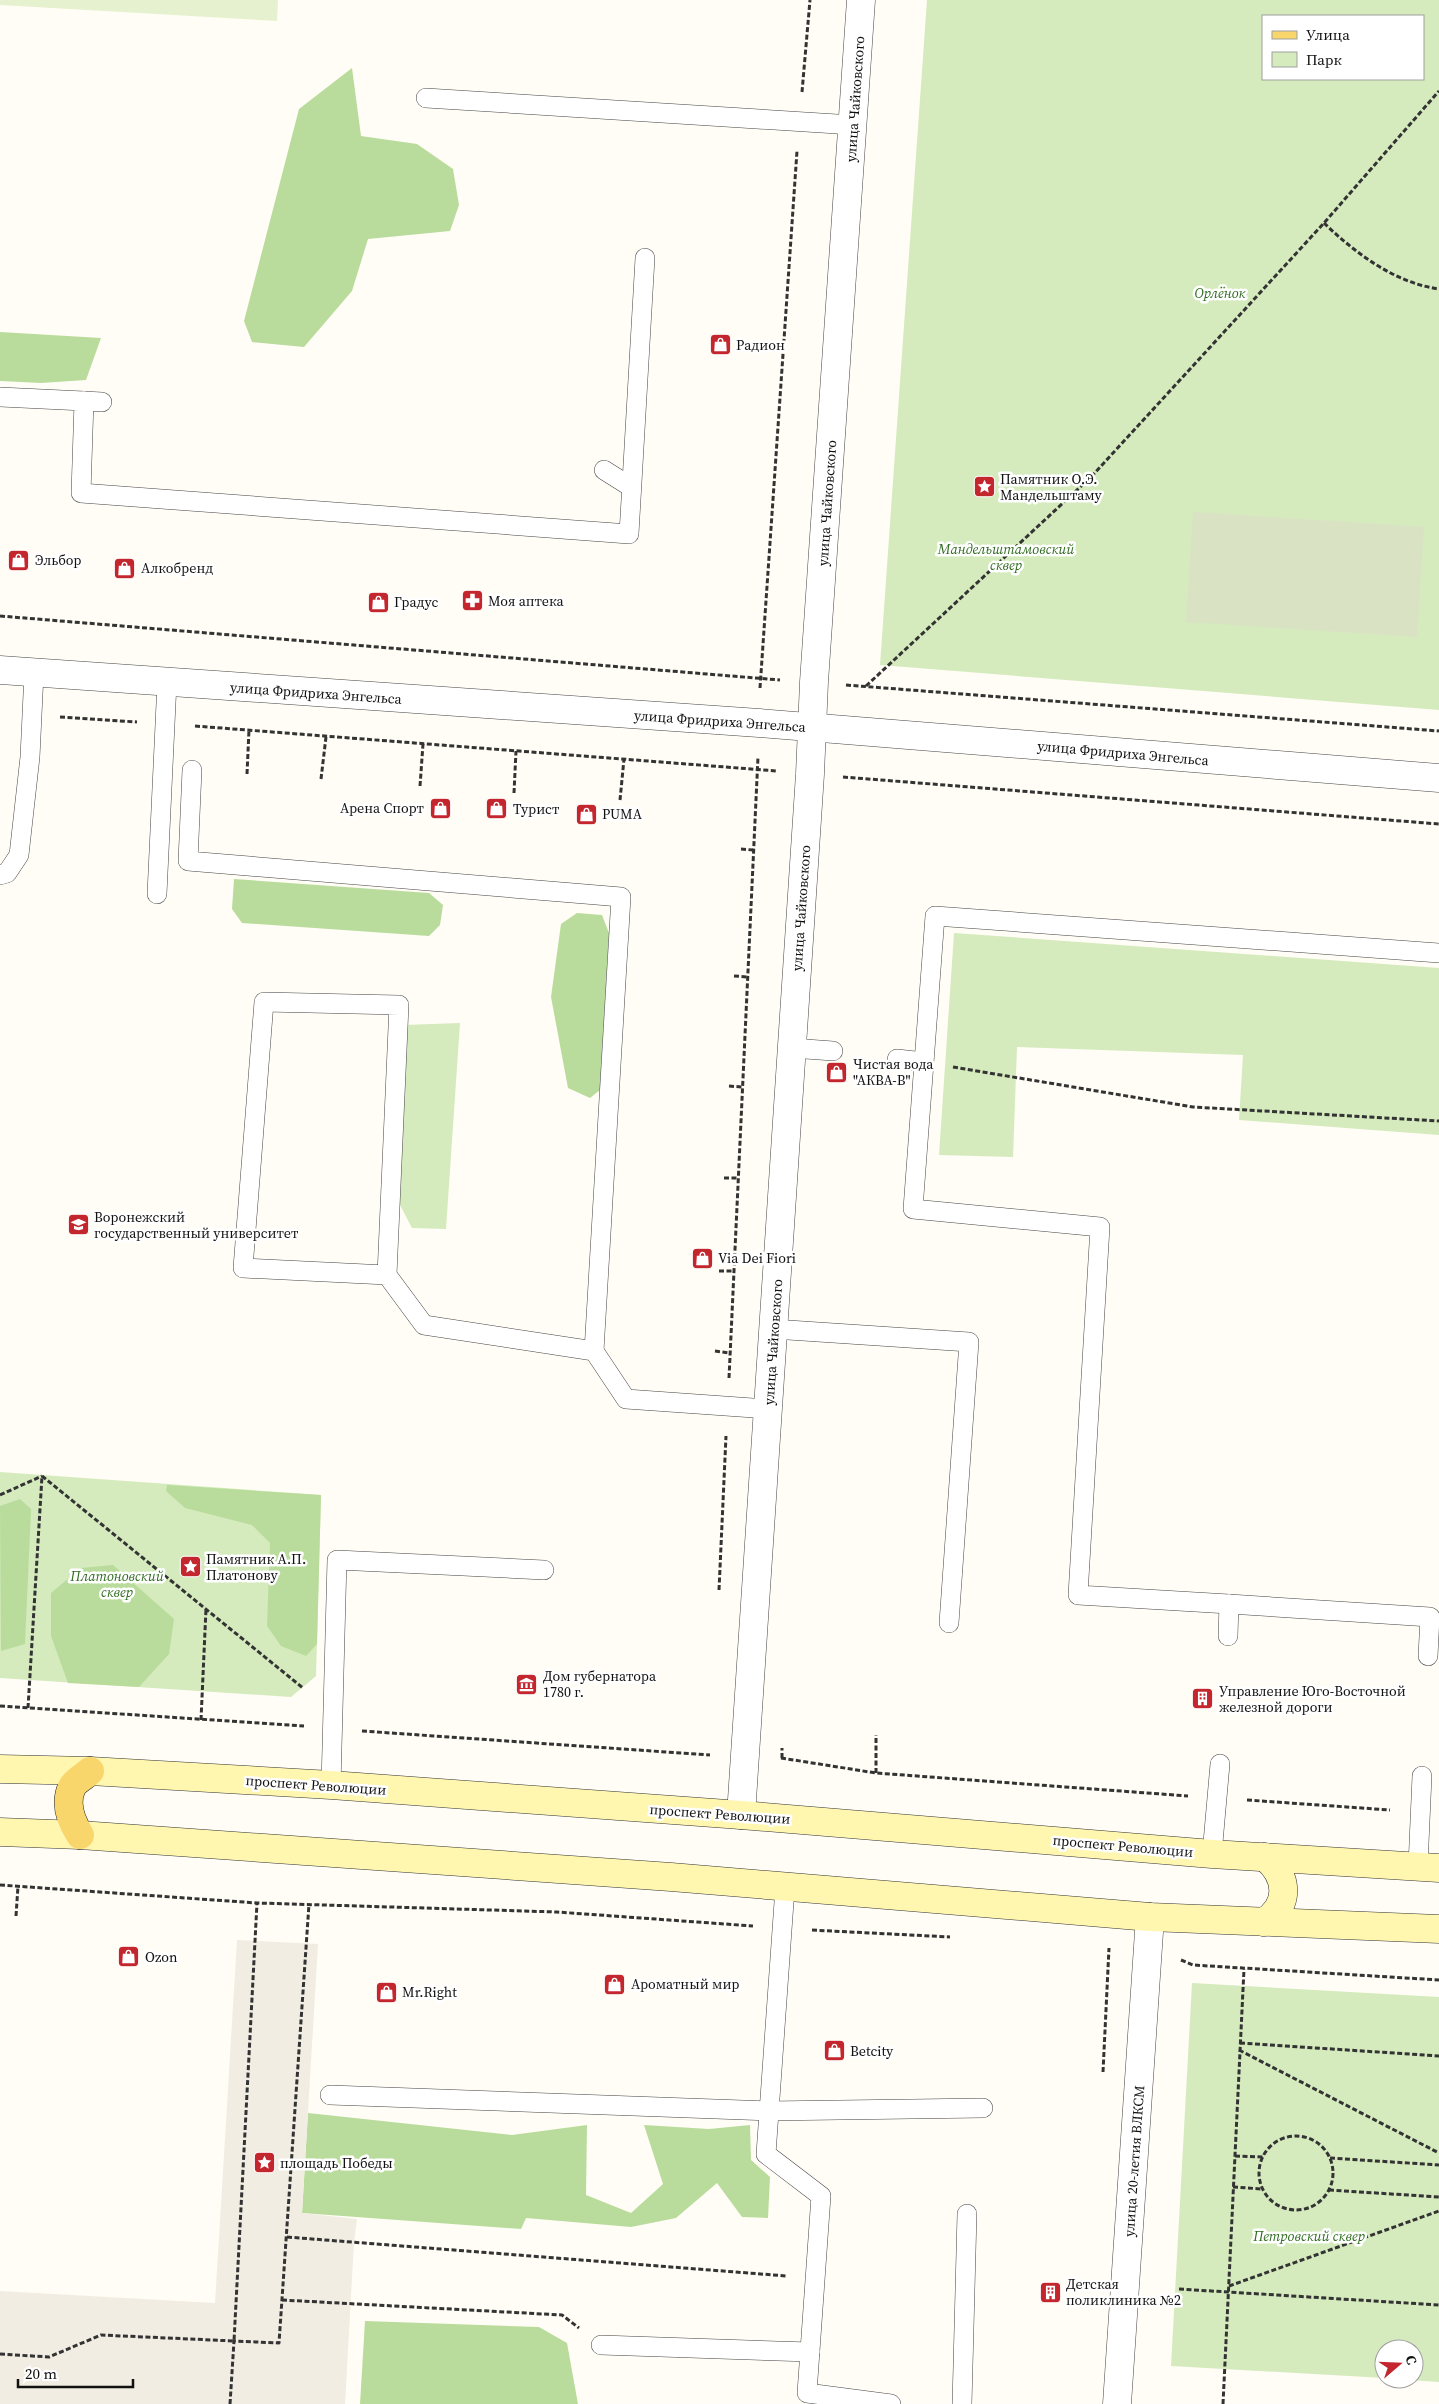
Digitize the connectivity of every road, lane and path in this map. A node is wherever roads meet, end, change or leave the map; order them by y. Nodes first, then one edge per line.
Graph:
1 (810, 0) edge
2 (861, 0) edge
3 (1439, 91) edge
4 (426, 98) dead end
5 (799, 122) junction
6 (853, 124) junction
7 (1324, 223) junction
8 (645, 258) dead end
9 (1439, 290) edge
10 (0, 397) edge
11 (604, 470) dead end
12 (631, 488) junction
13 (0, 616) edge
14 (0, 670) edge
15 (34, 673) junction
16 (761, 678) junction
17 (167, 682) junction
18 (841, 684) dead end
19 (866, 686) junction
20 (32, 714) junction
21 (759, 723) junction
22 (165, 724) junction
23 (813, 728) junction
24 (248, 730) junction
25 (1439, 731) edge
26 (326, 737) junction
27 (422, 744) junction
28 (516, 751) junction
29 (624, 760) junction
30 (757, 769) junction
31 (192, 770) dead end
32 (247, 774) dead end
33 (810, 774) junction
34 (1439, 778) edge
35 (321, 779) dead end
36 (420, 786) dead end
37 (514, 793) dead end
38 (620, 800) dead end
39 (1439, 824) edge
40 (741, 849) dead end
41 (753, 850) junction
42 (0, 875) edge
43 (157, 894) dead end
44 (1439, 953) edge
45 (734, 976) dead end
46 (748, 977) junction
47 (792, 1048) junction
48 (833, 1051) dead end
49 (897, 1059) dead end
50 (924, 1062) junction
51 (728, 1086) dead end
52 (742, 1086) junction
53 (1439, 1120) edge
54 (724, 1178) dead end
55 (738, 1178) junction
56 (719, 1271) dead end
57 (733, 1271) junction
58 (387, 1275) junction
59 (773, 1329) junction
60 (594, 1351) junction
61 (715, 1351) dead end
62 (730, 1352) junction
63 (728, 1407) junction
64 (768, 1409) junction
65 (42, 1476) junction
66 (0, 1495) edge
67 (544, 1570) dead end
68 (719, 1596) dead end
69 (1230, 1604) junction
70 (206, 1609) junction
71 (949, 1623) dead end
72 (1228, 1636) dead end
73 (1428, 1656) dead end
74 (0, 1706) edge
75 (333, 1712) junction
76 (201, 1720) dead end
77 (362, 1730) dead end
78 (876, 1735) dead end
79 (712, 1746) dead end
80 (712, 1755) dead end
81 (1220, 1764) dead end
82 (0, 1769) edge
83 (90, 1771) junction
84 (876, 1773) dead end
85 (1422, 1776) dead end
86 (331, 1785) junction
87 (742, 1815) junction
88 (0, 1832) edge
89 (80, 1835) junction
90 (1212, 1854) junction
91 (1265, 1857) junction
92 (1428, 1867) edge
93 (0, 1885) edge
94 (18, 1886) junction
95 (785, 1888) junction
96 (257, 1903) junction
97 (309, 1904) junction
98 (16, 1916) dead end
99 (1150, 1917) junction
100 (1264, 1922) junction
101 (781, 1929) junction
102 (1439, 1929) edge
103 (960, 1938) dead end
104 (1148, 1947) junction
105 (1244, 1969) junction
106 (1439, 1980) edge
107 (1240, 2043) junction
108 (1239, 2050) junction
109 (1439, 2056) edge
110 (330, 2095) dead end
111 (983, 2108) dead end
112 (768, 2111) junction
113 (1439, 2153) edge
114 (1234, 2156) junction
115 (1263, 2157) junction
116 (1330, 2158) junction
117 (1439, 2165) edge
118 (1233, 2187) junction
119 (1262, 2189) junction
120 (1329, 2190) junction
121 (1439, 2197) edge
122 (1439, 2211) edge
123 (967, 2214) dead end
124 (287, 2237) junction
125 (815, 2278) junction
126 (1229, 2286) junction
127 (1178, 2289) dead end
128 (1228, 2292) junction
129 (282, 2300) junction
130 (1439, 2305) edge
131 (234, 2341) junction
132 (602, 2345) joint
133 (810, 2352) junction
134 (0, 2354) edge
135 (230, 2404) edge
136 (891, 2404) edge
137 (962, 2404) edge
138 (1118, 2404) edge
139 (1223, 2404) edge

1 - 5 path
2 - 6 street, улица Чайковского
3 - 7 path
4 - 5 lane
5 - 6 lane
5 - 16 path
6 - 23 street, улица Чайковского
7 - 9 path
7 - 19 path
8 - 12 lane
10 - 12 lane
11 - 12 lane
13 - 16 path
14 - 15 street, улица Фридриха Энгельса
15 - 17 street, улица Фридриха Энгельса
15 - 20 lane
16 - 21 path
17 - 21 street, улица Фридриха Энгельса
17 - 22 lane
18 - 19 path
19 - 25 path
20 - 22 path
20 - 42 lane
21 - 23 street, улица Фридриха Энгельса
21 - 30 path
22 - 24 path
22 - 43 lane
23 - 33 street, улица Чайковского
23 - 34 street, улица Фридриха Энгельса
24 - 26 path
24 - 32 path
26 - 27 path
26 - 35 path
27 - 28 path
27 - 36 path
28 - 29 path
28 - 37 path
29 - 30 path
29 - 38 path
30 - 33 path
30 - 41 path
31 - 60 lane
33 - 39 path
33 - 47 street, улица Чайковского
40 - 41 path
41 - 46 path
44 - 50 lane
45 - 46 path
46 - 52 path
47 - 48 lane
47 - 59 street, улица Чайковского
49 - 50 lane
50 - 53 path
50 - 69 lane
51 - 52 path
52 - 55 path
54 - 55 path
55 - 57 path
56 - 57 path
57 - 62 path
58 - 58 lane
58 - 60 lane
59 - 64 street, улица Чайковского
59 - 71 lane
60 - 63 lane
61 - 62 path
62 - 63 path
63 - 64 lane
63 - 68 path
64 - 87 street, улица Чайковского
65 - 66 path
65 - 70 path
65 - 74 path
67 - 75 lane
69 - 72 lane
69 - 73 lane
70 - 75 path
70 - 76 path
75 - 77 path
75 - 86 lane
78 - 84 path
79 - 80 path
81 - 90 lane
82 - 83 main road, проспект Революции
83 - 86 main road, проспект Революции
83 - 89 main road
85 - 92 lane
86 - 87 main road, проспект Революции
87 - 90 main road, проспект Революции
88 - 89 main road
89 - 95 main road
90 - 91 main road, проспект Революции
91 - 92 main road, проспект Революции
91 - 100 main road
93 - 94 path
94 - 96 path
94 - 98 path
95 - 99 main road
95 - 101 lane
96 - 97 path
96 - 131 path
97 - 101 path
97 - 124 path
99 - 100 main road
99 - 104 street, улица 20-летия ВЛКСМ
100 - 102 main road
101 - 103 path
101 - 112 lane
104 - 105 path
104 - 138 street, улица 20-летия ВЛКСМ
105 - 106 path
105 - 107 path
107 - 108 path
107 - 109 path
108 - 113 path
108 - 114 path
110 - 112 lane
111 - 112 lane
112 - 125 lane
114 - 115 path
114 - 118 path
115 - 116 path
115 - 119 path
116 - 117 path
116 - 120 path
118 - 119 path
118 - 126 path
119 - 120 path
120 - 121 path
122 - 126 path
123 - 137 lane
124 - 125 path
124 - 129 path
125 - 133 lane
126 - 128 path
127 - 128 path
128 - 130 path
128 - 139 path
129 - 131 path
129 - 132 path
131 - 134 path
131 - 135 path
132 - 133 lane
133 - 136 lane

